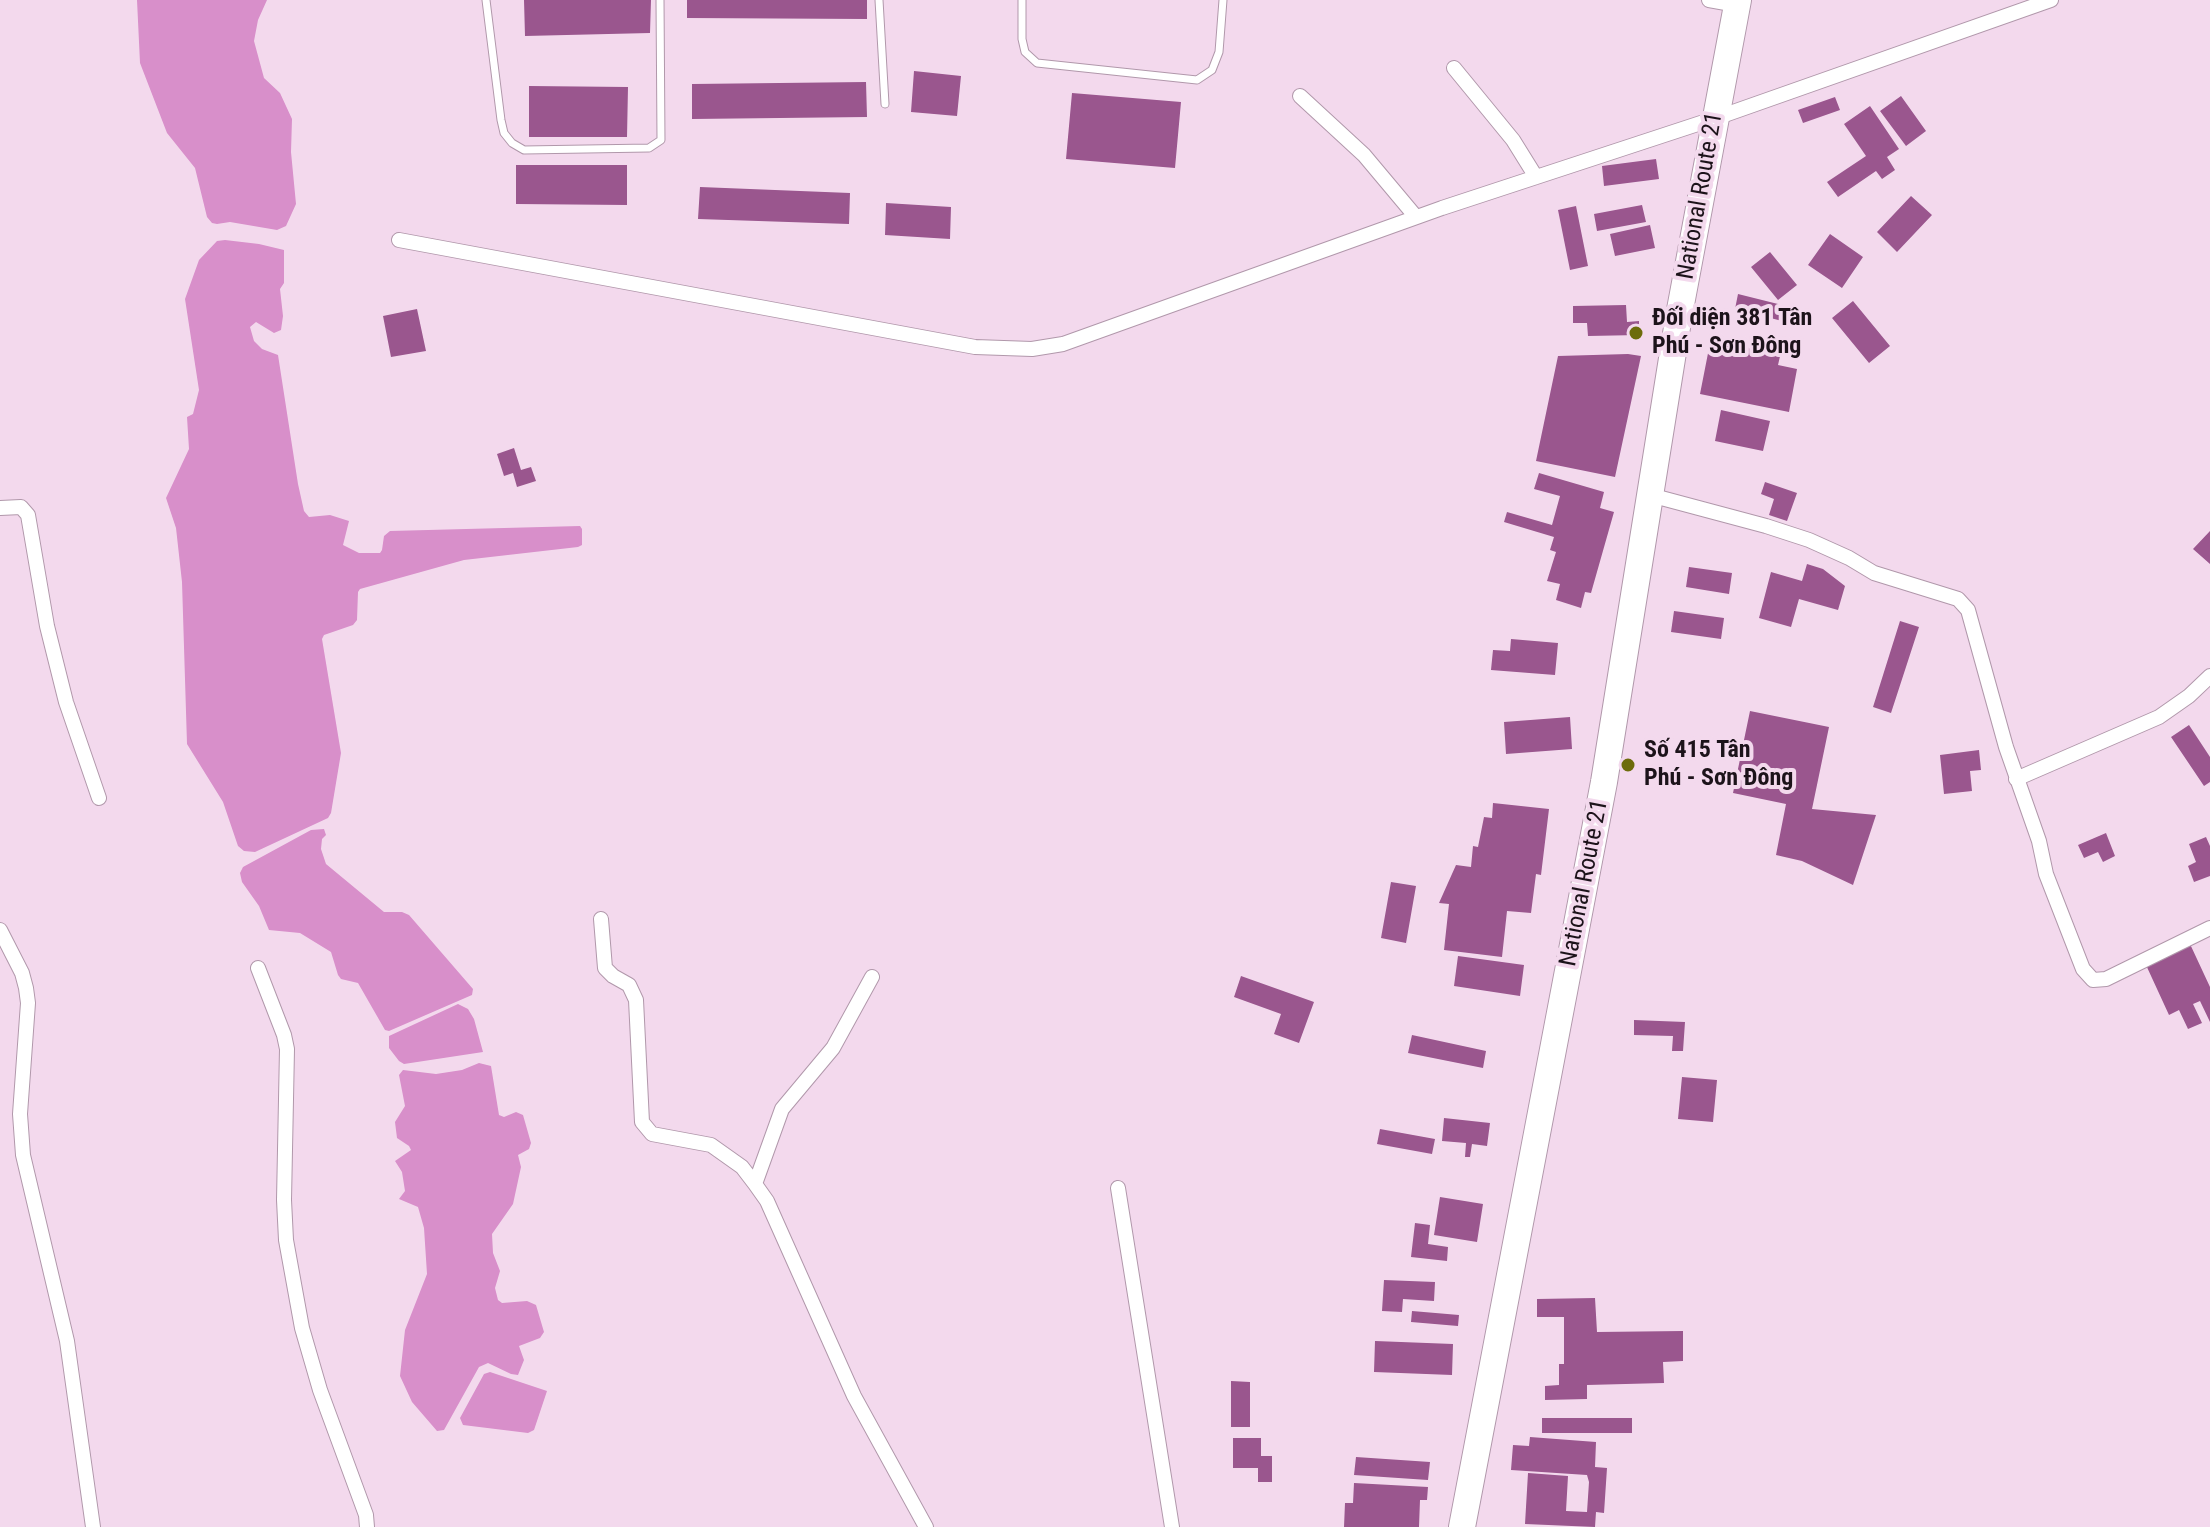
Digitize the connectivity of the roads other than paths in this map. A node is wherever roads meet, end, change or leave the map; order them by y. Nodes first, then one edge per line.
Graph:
1 (486, 0) edge
2 (660, 0) edge
3 (879, 0) edge
4 (1022, 0) edge
5 (1223, 0) edge
6 (1709, 0) edge
7 (2051, 0) edge
8 (1738, 2) edge
9 (1454, 68) dead end
10 (1300, 96) dead end
11 (885, 104) dead end
12 (1716, 118) junction
13 (1536, 177) junction
14 (1416, 217) junction
15 (399, 240) dead end
16 (1650, 495) junction
17 (0, 508) edge
18 (2210, 676) edge
19 (2016, 779) junction
20 (99, 798) dead end
21 (601, 919) dead end
22 (2210, 928) edge
23 (0, 930) edge
24 (258, 968) dead end
25 (872, 977) dead end
26 (755, 1184) junction
27 (1118, 1188) dead end
28 (93, 1527) edge
29 (367, 1527) edge
30 (926, 1527) edge
31 (1172, 1527) edge
32 (1462, 1527) edge

1 - 2 lane
3 - 11 lane
4 - 5 lane
6 - 8 street
7 - 12 street
8 - 12 highway, National Route 21
9 - 13 street
10 - 14 street
12 - 13 street
12 - 16 highway, National Route 21
13 - 14 street
14 - 15 street
16 - 19 street
16 - 32 highway, National Route 21
17 - 20 street
18 - 19 street
19 - 22 street
21 - 26 street
23 - 28 street
24 - 29 street
25 - 26 street
26 - 30 street
27 - 31 street

